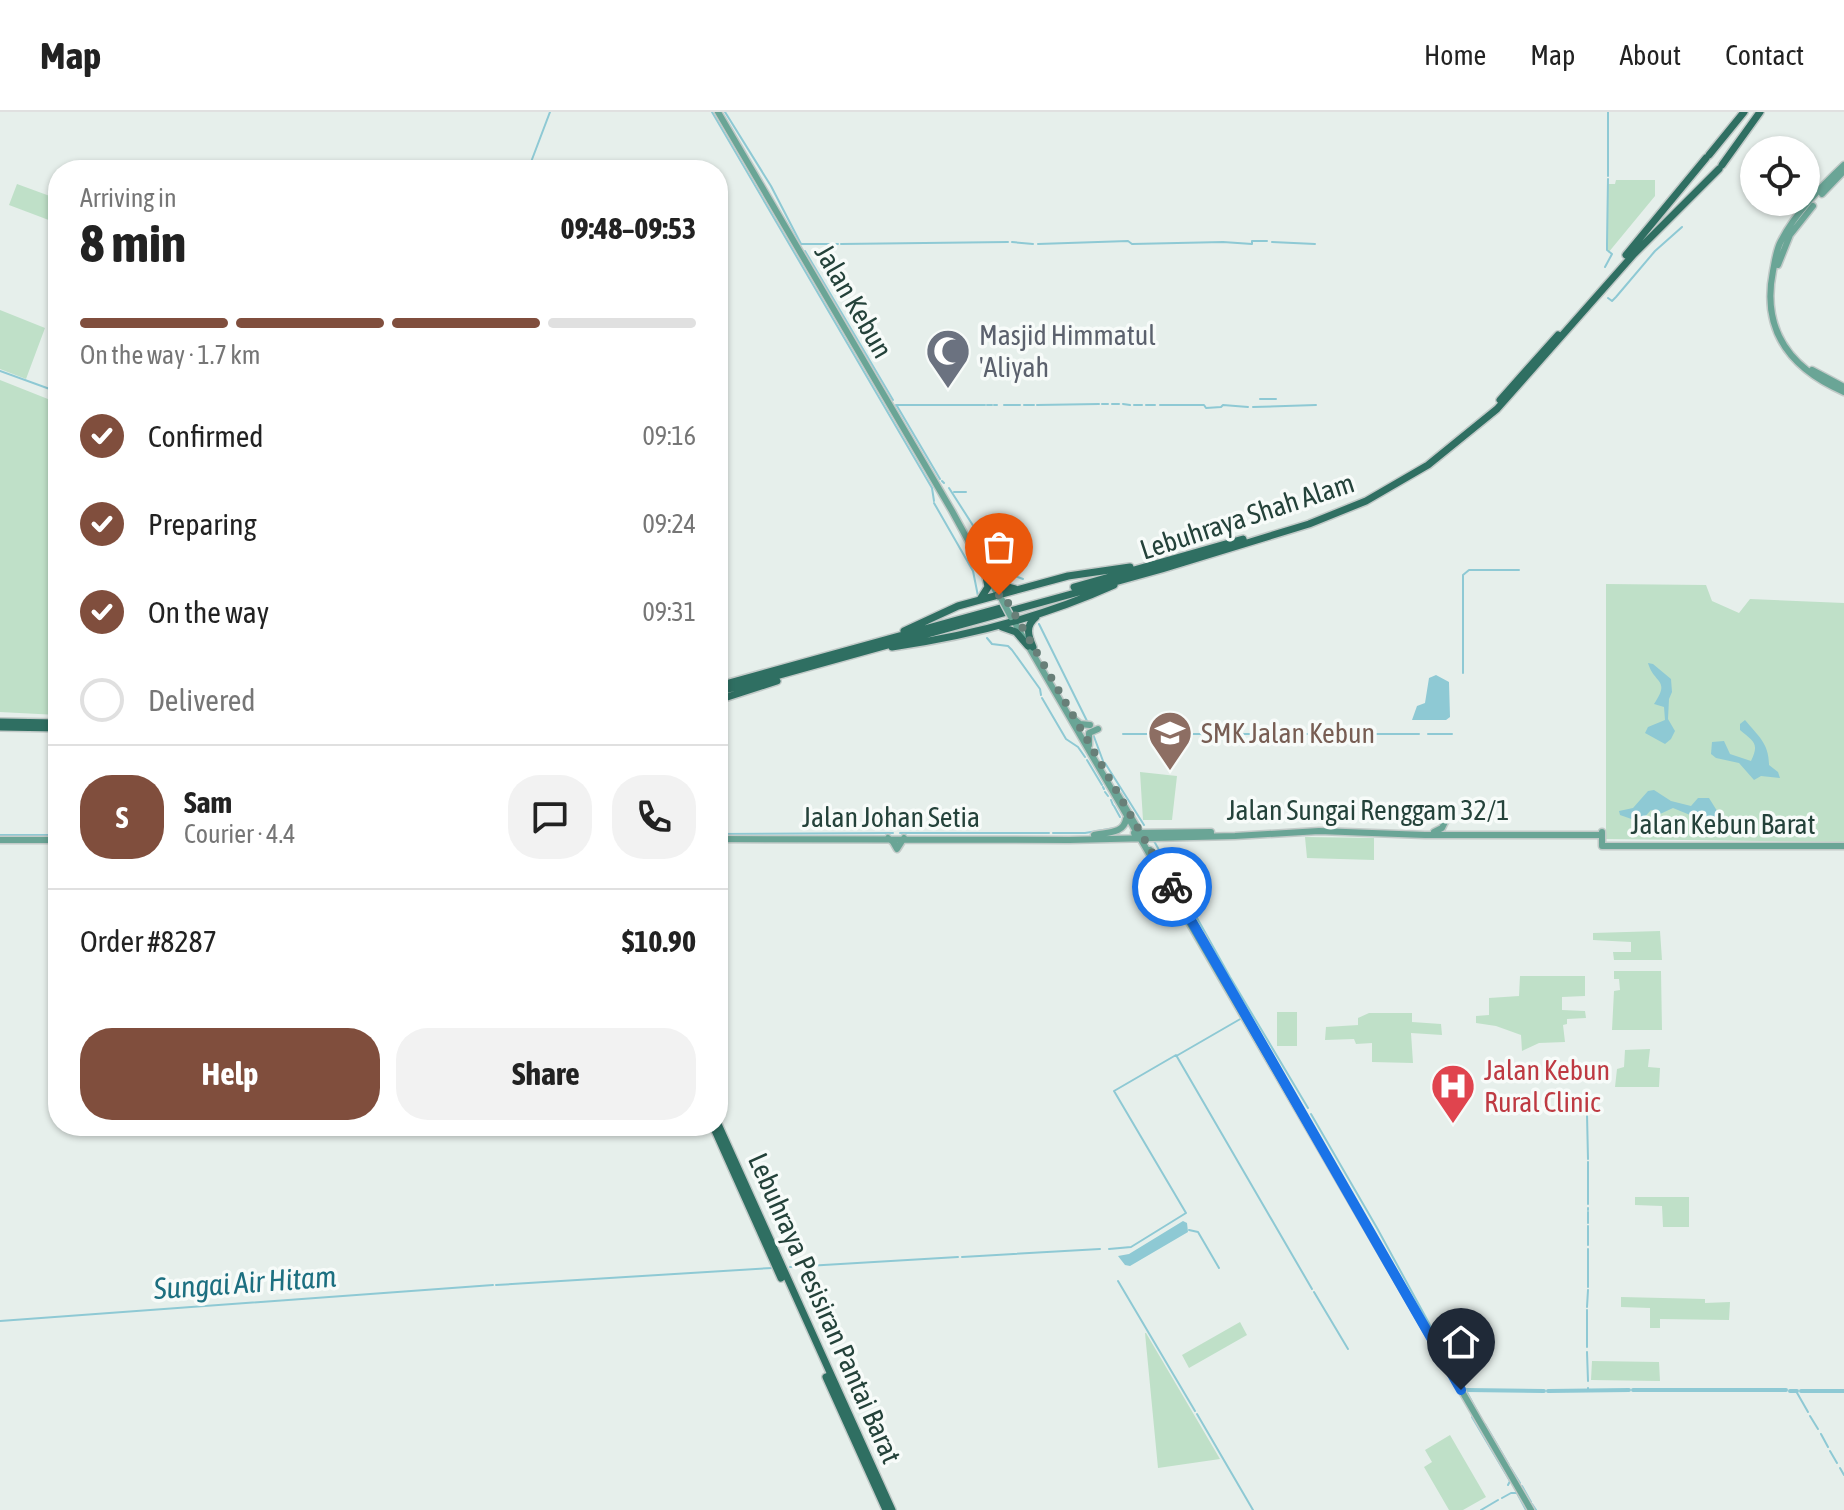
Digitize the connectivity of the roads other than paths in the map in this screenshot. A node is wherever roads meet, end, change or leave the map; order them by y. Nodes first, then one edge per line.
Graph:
1 (718, 112) edge
2 (1744, 112) edge
3 (1760, 112) edge
4 (1844, 168) edge
5 (1820, 191) edge
6 (1798, 216) edge
7 (1773, 320) junction
8 (1779, 337) junction
9 (1798, 361) junction
10 (1825, 382) junction
11 (1842, 389) edge
12 (1166, 560) junction
13 (1162, 569) junction
14 (988, 573) junction
15 (1020, 589) junction
16 (1002, 597) junction
17 (975, 602) junction
18 (1041, 614) junction
19 (1014, 618) junction
20 (996, 627) junction
21 (865, 645) junction
22 (1030, 646) junction
23 (845, 657) junction
24 (728, 681) edge
25 (728, 689) edge
26 (728, 697) edge
27 (1074, 719) junction
28 (0, 724) edge
29 (48, 725) edge
30 (1090, 725) dead end
31 (1098, 729) dead end
32 (1089, 745) junction
33 (1126, 818) junction
34 (1134, 823) junction
35 (1457, 832) junction
36 (1533, 833) junction
37 (1156, 834) junction
38 (1435, 834) junction
39 (1094, 835) junction
40 (1138, 835) junction
41 (888, 838) junction
42 (904, 838) junction
43 (728, 839) edge
44 (1064, 839) junction
45 (0, 840) edge
46 (48, 840) edge
47 (1602, 846) joint
48 (1844, 846) edge
49 (1151, 851) junction
50 (1204, 944) junction
51 (721, 1136) edge
52 (721, 1136) edge
53 (886, 1510) edge
54 (892, 1510) edge
55 (1531, 1510) edge

1 - 14 main road, Jalan Kebun
2 - 12 highway, Lebuhraya Shah Alam
3 - 13 highway, Lebuhraya Shah Alam
4 - 5 main road
4 - 9 main road
6 - 7 main road
7 - 8 main road
7 - 8 main road
8 - 9 main road
9 - 10 main road
10 - 11 main road
10 - 11 main road
12 - 15 highway
12 - 21 highway, Lebuhraya Shah Alam
13 - 18 highway
13 - 23 highway, Lebuhraya Shah Alam
14 - 15 highway
14 - 16 main road, Jalan Kebun
14 - 17 highway
15 - 16 highway
16 - 17 highway
16 - 19 main road, Jalan Kebun, bridge
17 - 21 highway
18 - 19 highway
18 - 22 highway
19 - 20 highway
19 - 22 main road, Jalan Kebun
20 - 22 highway
20 - 23 highway
21 - 24 highway, Lebuhraya Shah Alam
22 - 27 main road, Jalan Kebun
22 - 33 main road, Jalan Kebun
23 - 25 highway, Lebuhraya Shah Alam
23 - 26 highway
27 - 30 main road
27 - 32 main road, Jalan Kebun
28 - 29 highway
31 - 32 main road
32 - 34 main road, Jalan Kebun
33 - 39 main road
33 - 40 main road, Jalan Kebun
34 - 37 main road
34 - 40 main road, Jalan Kebun
35 - 36 main road, Jalan Sungai Renggam 32/1
35 - 38 main road, Jalan Sungai Renggam 32/1
35 - 38 main road
36 - 38 main road, Jalan Sungai Renggam 32/1
36 - 47 main road, Jalan Sungai Renggam 32/1
37 - 38 main road, Jalan Sungai Renggam 32/1
37 - 40 main road, Jalan Sungai Renggam 32/1
37 - 49 main road
39 - 40 main road, Jalan Johan Setia
39 - 44 main road, Jalan Johan Setia
40 - 44 main road, Jalan Johan Setia
40 - 49 main road
40 - 50 main road
41 - 42 main road
41 - 42 main road
41 - 43 main road, Jalan Johan Setia
42 - 44 main road, Jalan Johan Setia
45 - 46 main road
47 - 48 main road, Jalan Kebun Barat
49 - 50 main road
50 - 55 main road
51 - 53 highway, Lebuhraya Pesisiran Pantai Barat
52 - 54 highway, Lebuhraya Pesisiran Pantai Barat

